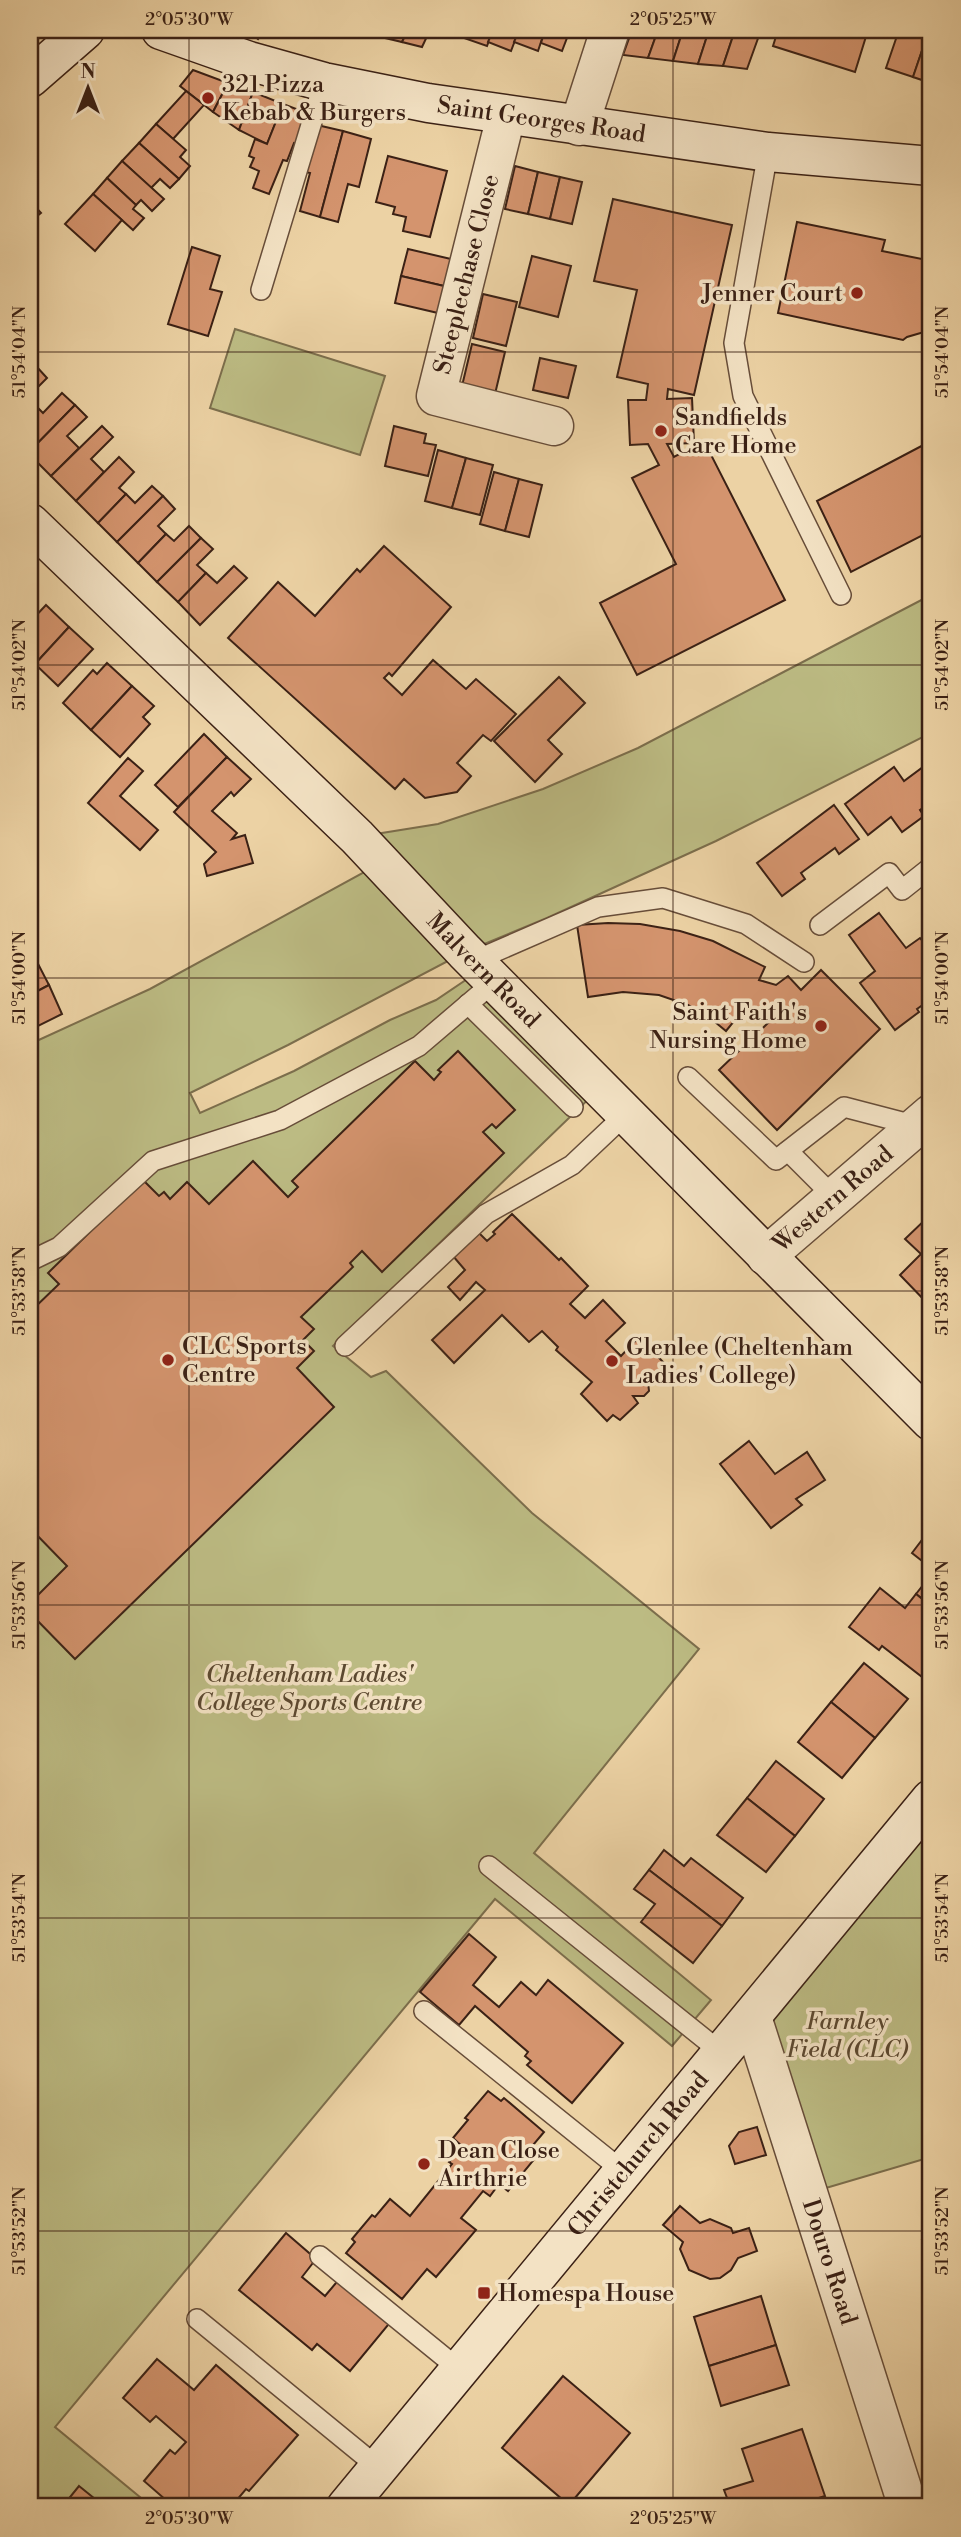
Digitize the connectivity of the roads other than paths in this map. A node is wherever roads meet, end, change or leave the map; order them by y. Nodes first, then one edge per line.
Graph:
1 (85, 30) edge
2 (161, 30) edge
3 (610, 30) edge
4 (30, 78) edge
5 (324, 82) junction
6 (506, 116) junction
7 (579, 126) junction
8 (768, 152) junction
9 (931, 166) edge
10 (261, 290) dead end
11 (554, 426) dead end
12 (30, 523) edge
13 (841, 595) dead end
14 (931, 867) edge
15 (820, 925) dead end
16 (804, 962) dead end
17 (479, 982) junction
18 (688, 1077) dead end
19 (625, 1115) junction
20 (924, 1120) edge
21 (788, 1151) junction
22 (834, 1198) junction
23 (766, 1255) junction
24 (30, 1261) edge
25 (345, 1346) dead end
26 (931, 1421) edge
27 (931, 1799) edge
28 (489, 1866) dead end
29 (424, 2011) dead end
30 (752, 2017) junction
31 (722, 2053) junction
32 (624, 2172) junction
33 (320, 2256) dead end
34 (197, 2319) dead end
35 (460, 2370) junction
36 (379, 2468) junction
37 (346, 2507) edge
38 (908, 2507) edge

1 - 4 street
2 - 5 street, Saint Georges Road
3 - 7 street
5 - 6 street, Saint Georges Road
5 - 10 lane
6 - 7 street, Saint Georges Road
6 - 11 street, Steeplechase Close
7 - 8 street, Saint Georges Road
8 - 9 street, Saint Georges Road
8 - 13 lane
12 - 17 street, Malvern Road
14 - 15 lane
16 - 17 lane
17 - 19 street, Malvern Road
17 - 24 lane
18 - 21 lane
19 - 23 street, Malvern Road
19 - 25 lane
20 - 21 lane
20 - 22 street, Western Road
21 - 22 lane
22 - 23 street, Western Road
23 - 26 street, Malvern Road
27 - 30 street, Christchurch Road
28 - 31 lane
29 - 32 lane
30 - 31 street, Christchurch Road
30 - 38 street, Douro Road
31 - 32 street, Christchurch Road
32 - 35 street, Christchurch Road
33 - 35 lane
34 - 36 lane
35 - 36 street, Christchurch Road
36 - 37 street, Christchurch Road

